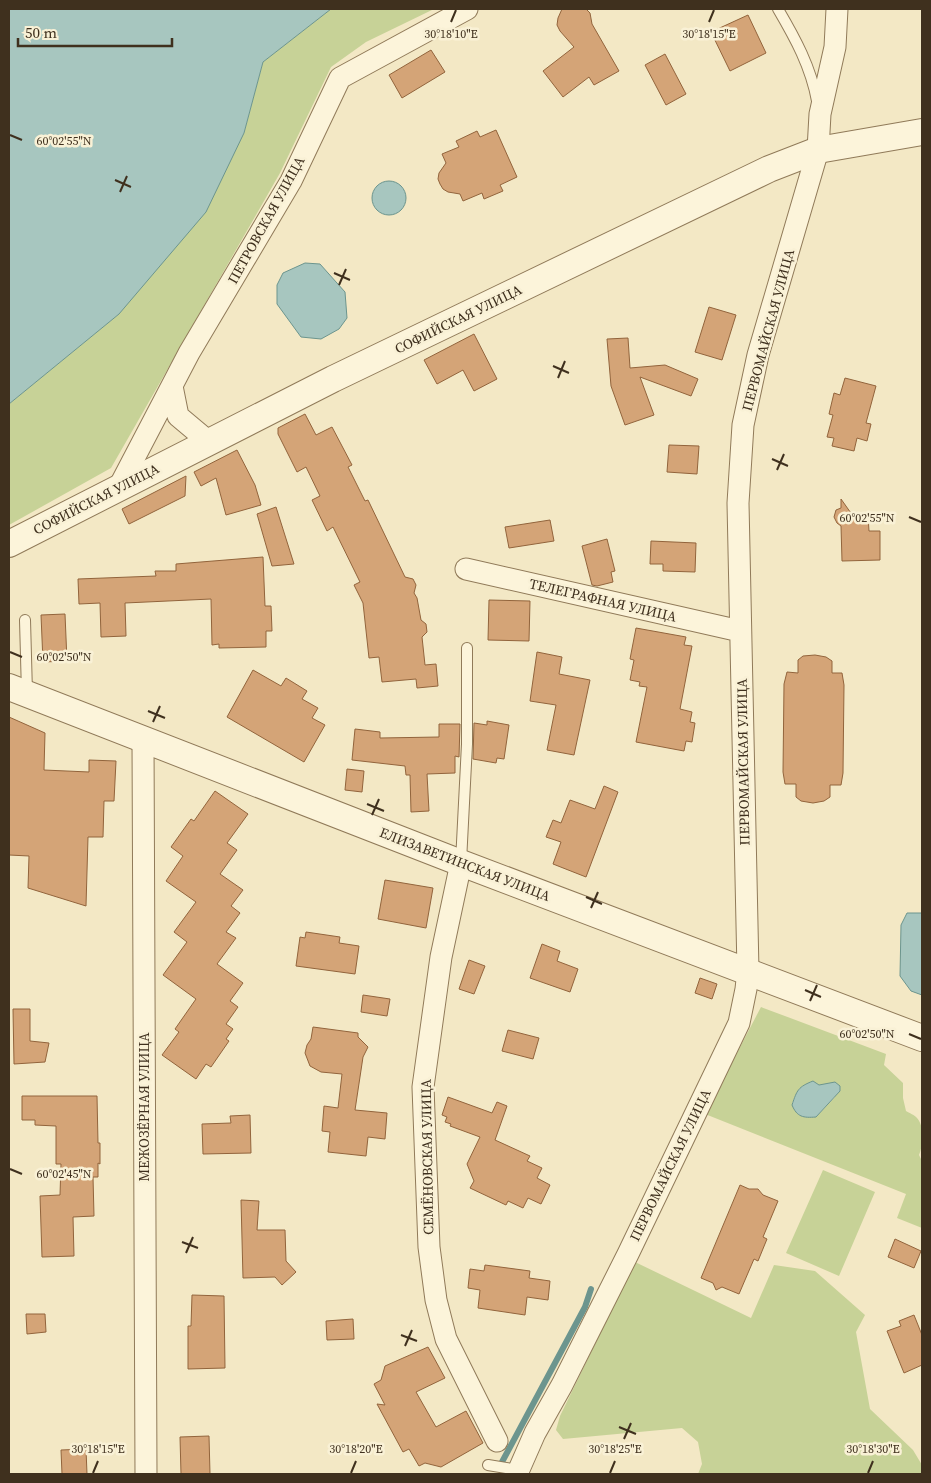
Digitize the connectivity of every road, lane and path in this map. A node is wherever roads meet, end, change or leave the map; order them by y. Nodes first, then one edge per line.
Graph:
1 (467, 9) edge
2 (778, 9) edge
3 (838, 9) edge
4 (820, 114) junction
5 (922, 132) edge
6 (818, 150) junction
7 (172, 386) junction
8 (209, 442) junction
9 (119, 487) junction
10 (9, 544) edge
11 (466, 569) dead end
12 (26, 620) dead end
13 (740, 631) junction
14 (467, 648) dead end
15 (18, 691) edge
16 (143, 740) junction
17 (461, 863) junction
18 (748, 971) junction
19 (922, 1038) edge
20 (497, 1441) dead end
21 (488, 1464) dead end
22 (517, 1472) edge
23 (146, 1474) edge

1 - 7 street, ПЕТРОВСКАЯ УЛИЦА
2 - 4 lane
3 - 4 street, ПЕРВОМАЙСКАЯ УЛИЦА
4 - 6 street, ПЕРВОМАЙСКАЯ УЛИЦА
5 - 6 street, СОФИЙСКАЯ УЛИЦА
6 - 8 street, СОФИЙСКАЯ УЛИЦА
6 - 13 street, ПЕРВОМАЙСКАЯ УЛИЦА
7 - 8 street
7 - 9 street, ПЕТРОВСКАЯ УЛИЦА
8 - 9 street, СОФИЙСКАЯ УЛИЦА
9 - 10 street, СОФИЙСКАЯ УЛИЦА
11 - 13 street, ТЕЛЕГРАФНАЯ УЛИЦА
12 - 15 lane
13 - 18 street, ПЕРВОМАЙСКАЯ УЛИЦА
14 - 17 lane
15 - 16 street, ЕЛИЗАВЕТИНСКАЯ УЛИЦА
16 - 17 street, ЕЛИЗАВЕТИНСКАЯ УЛИЦА
16 - 23 street, МЕЖОЗЁРНАЯ УЛИЦА
17 - 18 street, ЕЛИЗАВЕТИНСКАЯ УЛИЦА
17 - 20 street, СЕМЁНОВСКАЯ УЛИЦА
18 - 19 street, ЕЛИЗАВЕТИНСКАЯ УЛИЦА
18 - 22 street, ПЕРВОМАЙСКАЯ УЛИЦА
21 - 22 lane

